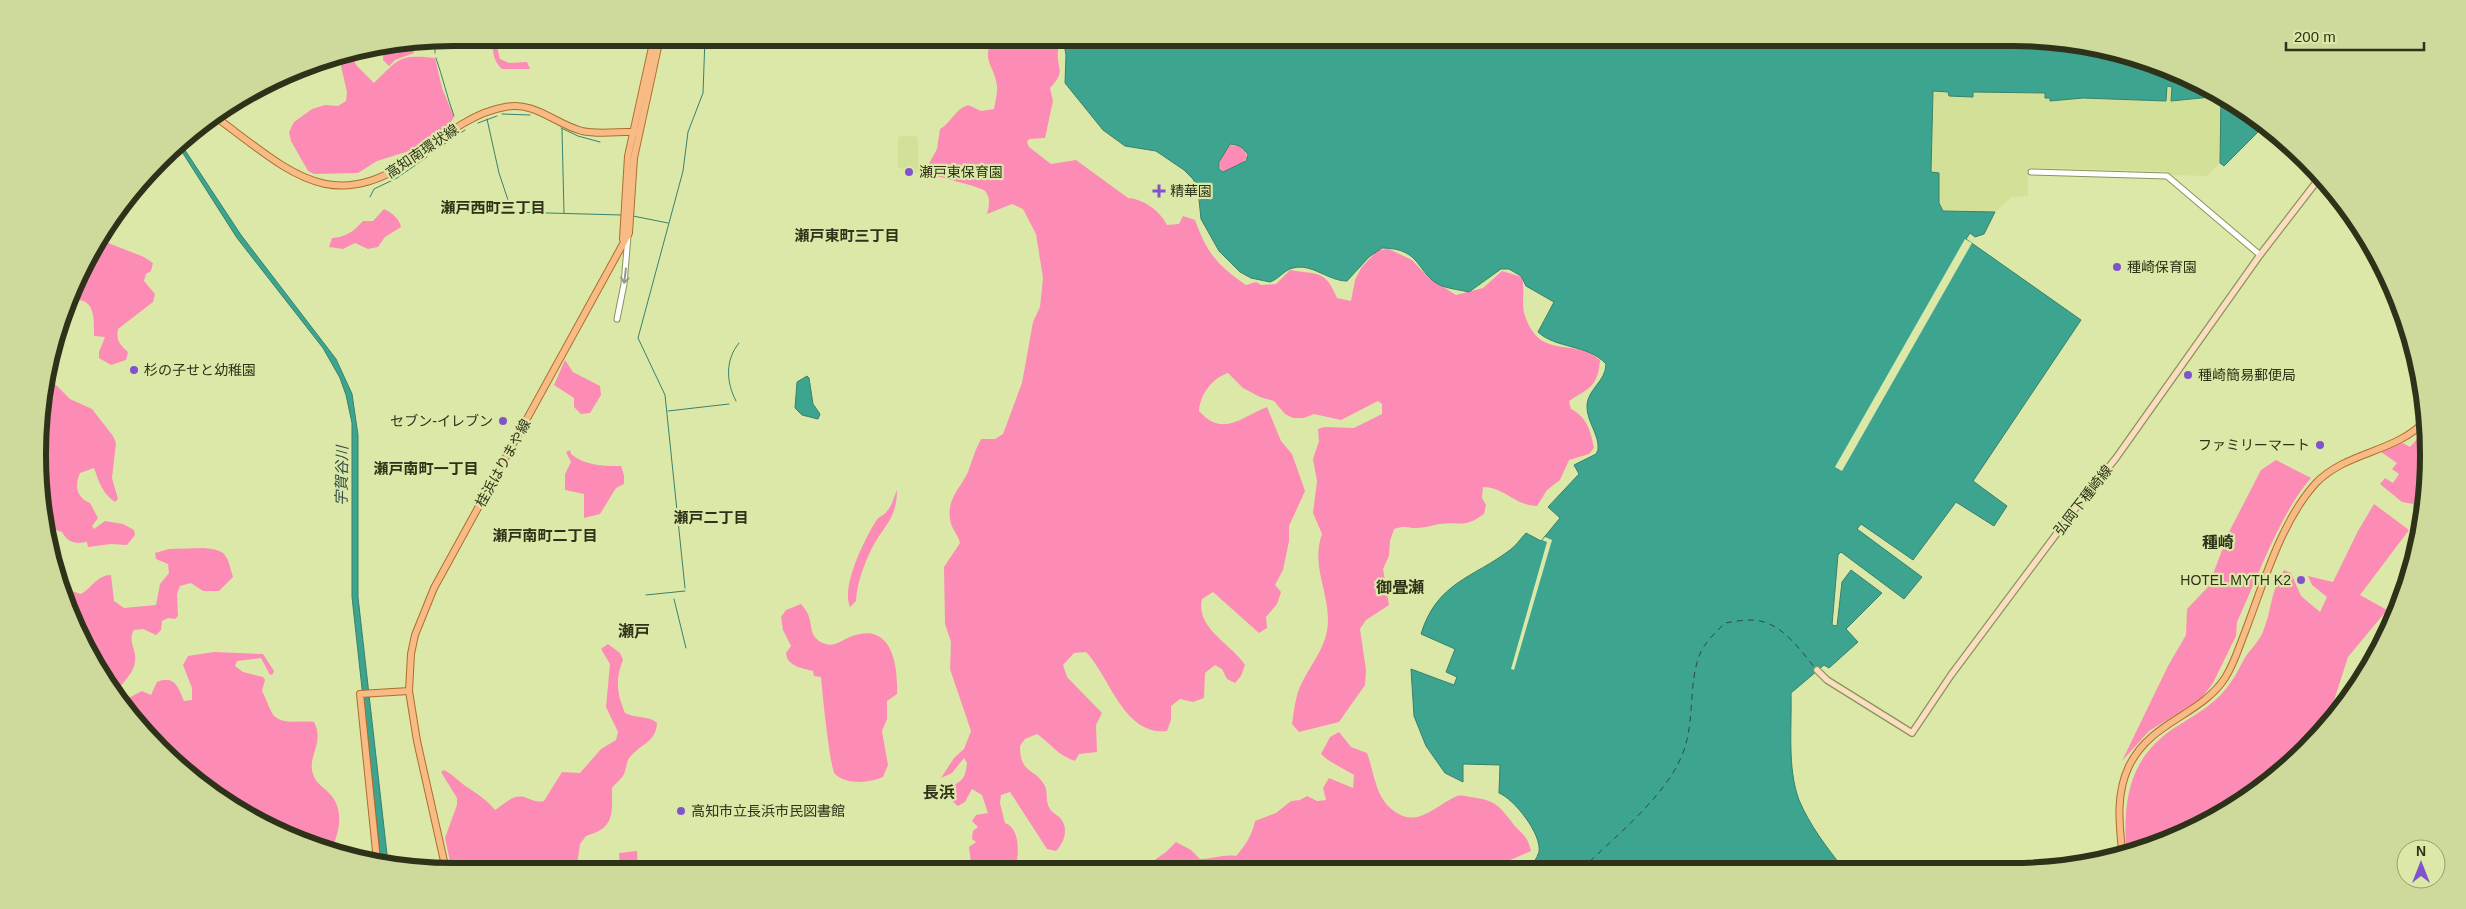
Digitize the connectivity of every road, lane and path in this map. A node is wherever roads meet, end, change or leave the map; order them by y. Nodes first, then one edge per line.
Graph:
1 (652, 46) edge
2 (658, 46) edge
3 (220, 120) edge
4 (636, 132) junction
5 (2031, 172) dead end
6 (2316, 183) edge
7 (627, 216) junction
8 (628, 233) junction
9 (622, 243) junction
10 (2260, 255) junction
11 (617, 319) dead end
12 (2419, 427) edge
13 (1817, 670) dead end
14 (409, 691) junction
15 (2122, 848) edge
16 (376, 855) edge
17 (444, 863) edge

1 - 4 main road, 桂浜はりまや線
2 - 4 main road, 桂浜はりまや線
3 - 4 main road, 高知南環状線
4 - 7 main road, 桂浜はりまや線
5 - 10 street
6 - 10 main road, 弘岡下種崎線
7 - 8 main road, 桂浜はりまや線
7 - 9 main road, 桂浜はりまや線
8 - 9 main road, 桂浜はりまや線
8 -> 11 street
9 - 14 main road, 桂浜はりまや線
10 - 13 main road, 弘岡下種崎線
12 - 15 main road
14 - 16 main road
14 - 17 main road, 桂浜はりまや線

